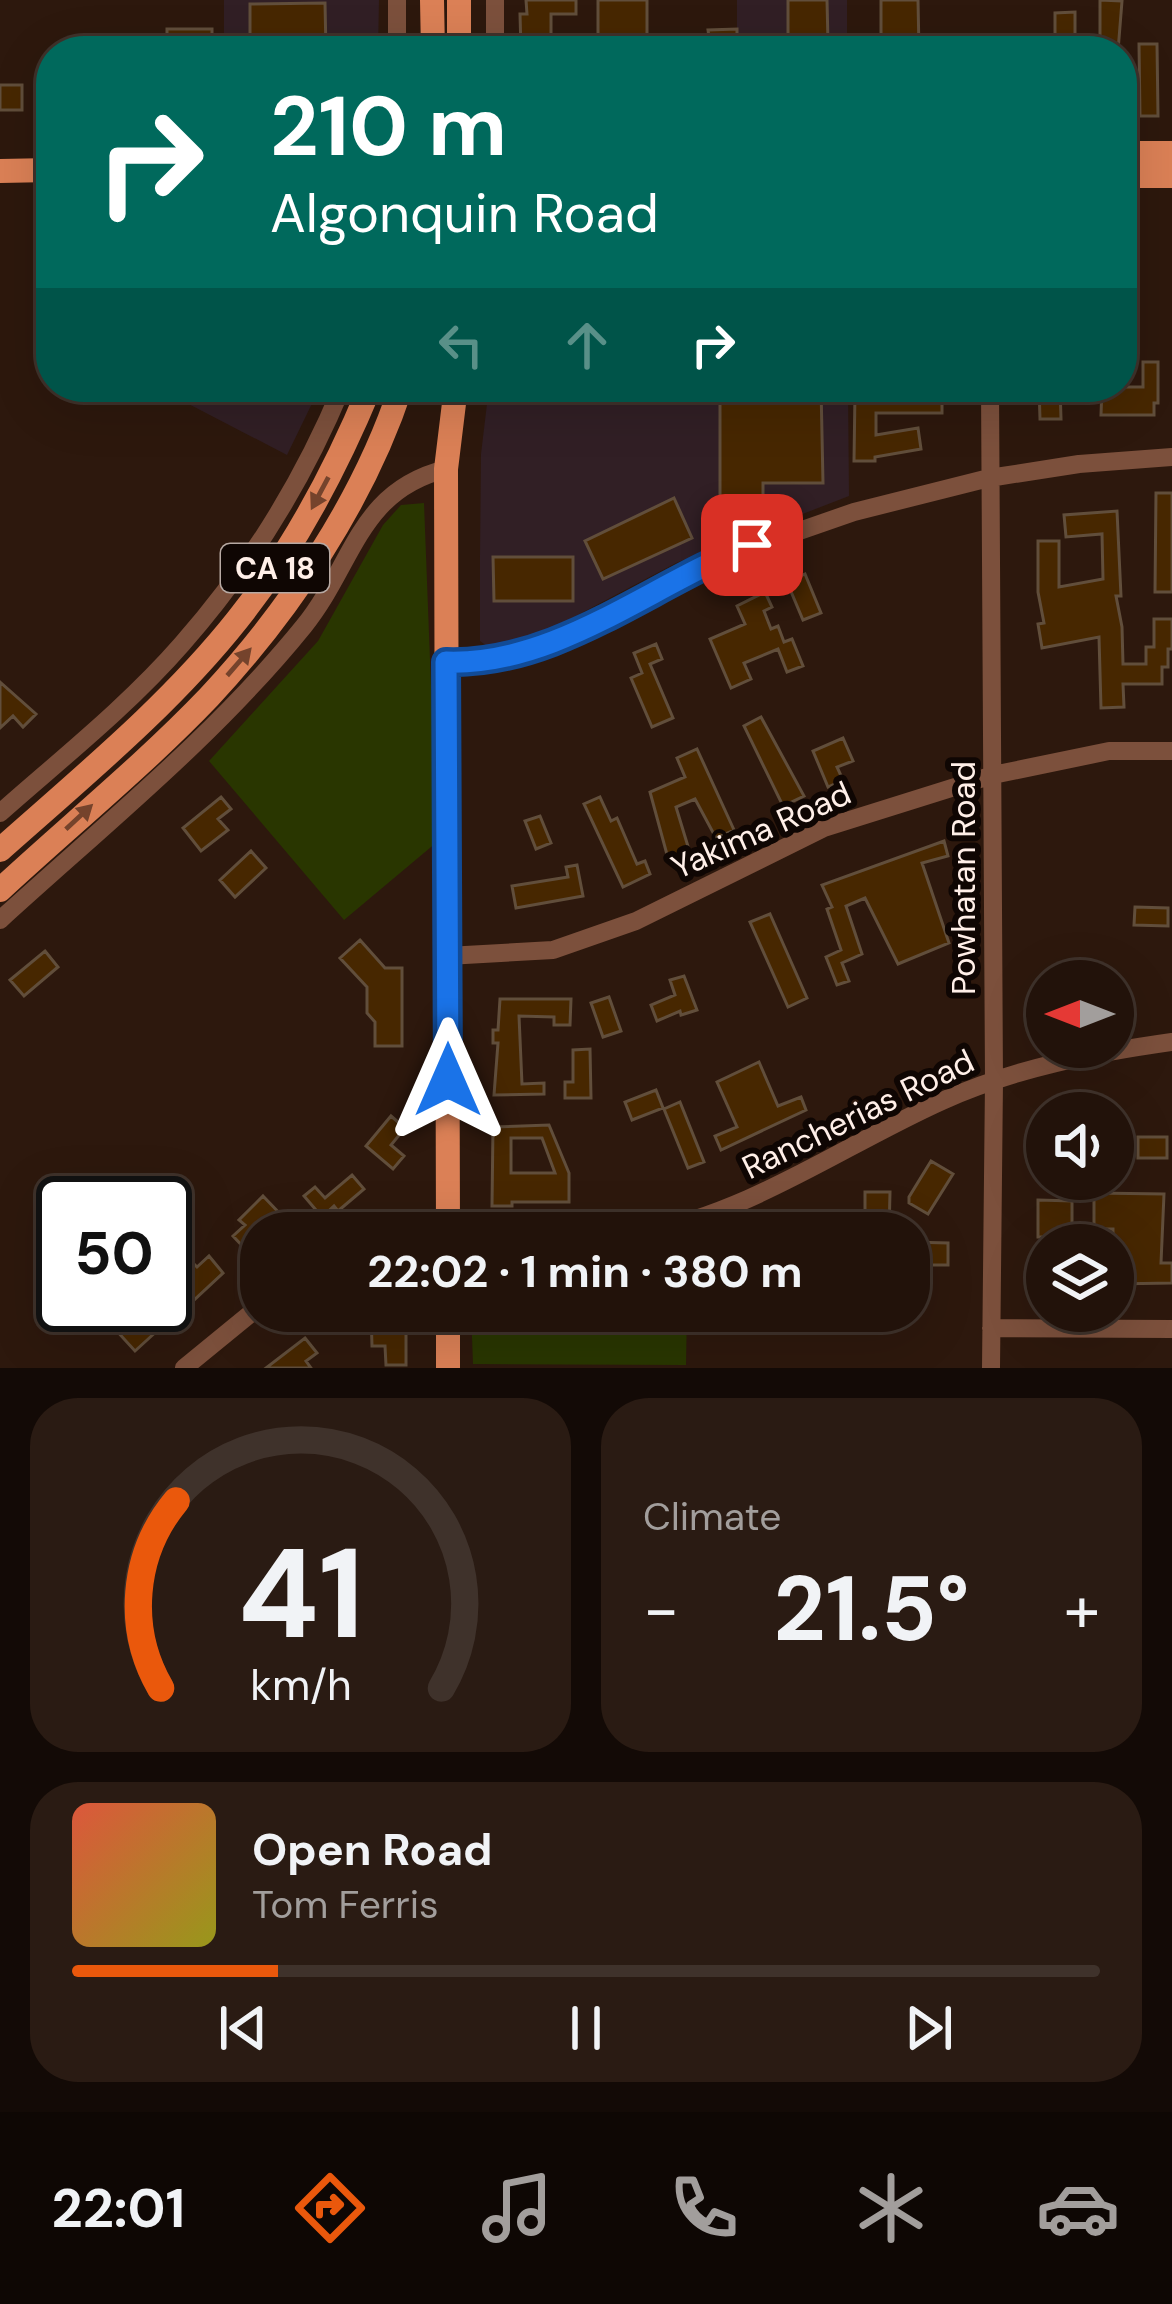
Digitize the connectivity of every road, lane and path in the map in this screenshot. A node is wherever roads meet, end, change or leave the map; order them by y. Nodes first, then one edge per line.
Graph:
1 (397, 0) edge
2 (432, 0) edge
3 (459, 0) edge
4 (495, 0) edge
5 (397, 36) edge
6 (433, 36) edge
7 (459, 36) edge
8 (495, 36) edge
9 (1137, 153) edge
10 (1172, 153) edge
11 (36, 170) edge
12 (0, 171) edge
13 (1137, 176) edge
14 (1172, 176) edge
15 (335, 402) edge
16 (363, 402) edge
17 (395, 402) edge
18 (454, 402) edge
19 (990, 402) edge
20 (1172, 457) edge
21 (446, 469) junction
22 (989, 478) junction
23 (446, 662) junction
24 (1172, 751) edge
25 (993, 775) junction
26 (0, 814) edge
27 (0, 850) edge
28 (0, 890) edge
29 (0, 920) edge
30 (447, 956) junction
31 (1172, 1042) edge
32 (994, 1081) junction
33 (448, 1212) edge
34 (710, 1212) edge
35 (240, 1322) edge
36 (991, 1328) junction
37 (1172, 1329) edge
38 (448, 1332) edge
39 (184, 1368) edge
40 (448, 1368) edge
41 (991, 1368) edge

1 - 5 street
2 - 6 main road
3 - 7 main road
4 - 8 street
9 - 10 main road
11 - 12 main road
13 - 14 main road
15 - 26 street
16 -> 27 main road, CA 18
28 -> 17 main road, CA 18
18 - 21 main road
19 - 22 street, Powhatan Road
20 - 22 street
21 - 23 main road
21 - 29 street
22 - 23 street
22 - 25 street, Powhatan Road
23 - 30 main road
24 - 25 street, Yakima Road
25 - 30 street, Yakima Road
25 - 32 street, Powhatan Road
30 - 33 main road
31 - 32 street, Rancherias Road
32 - 34 street, Rancherias Road
32 - 36 street, Powhatan Road
35 - 39 street
36 - 37 street
36 - 41 street, Powhatan Road
38 - 40 main road

